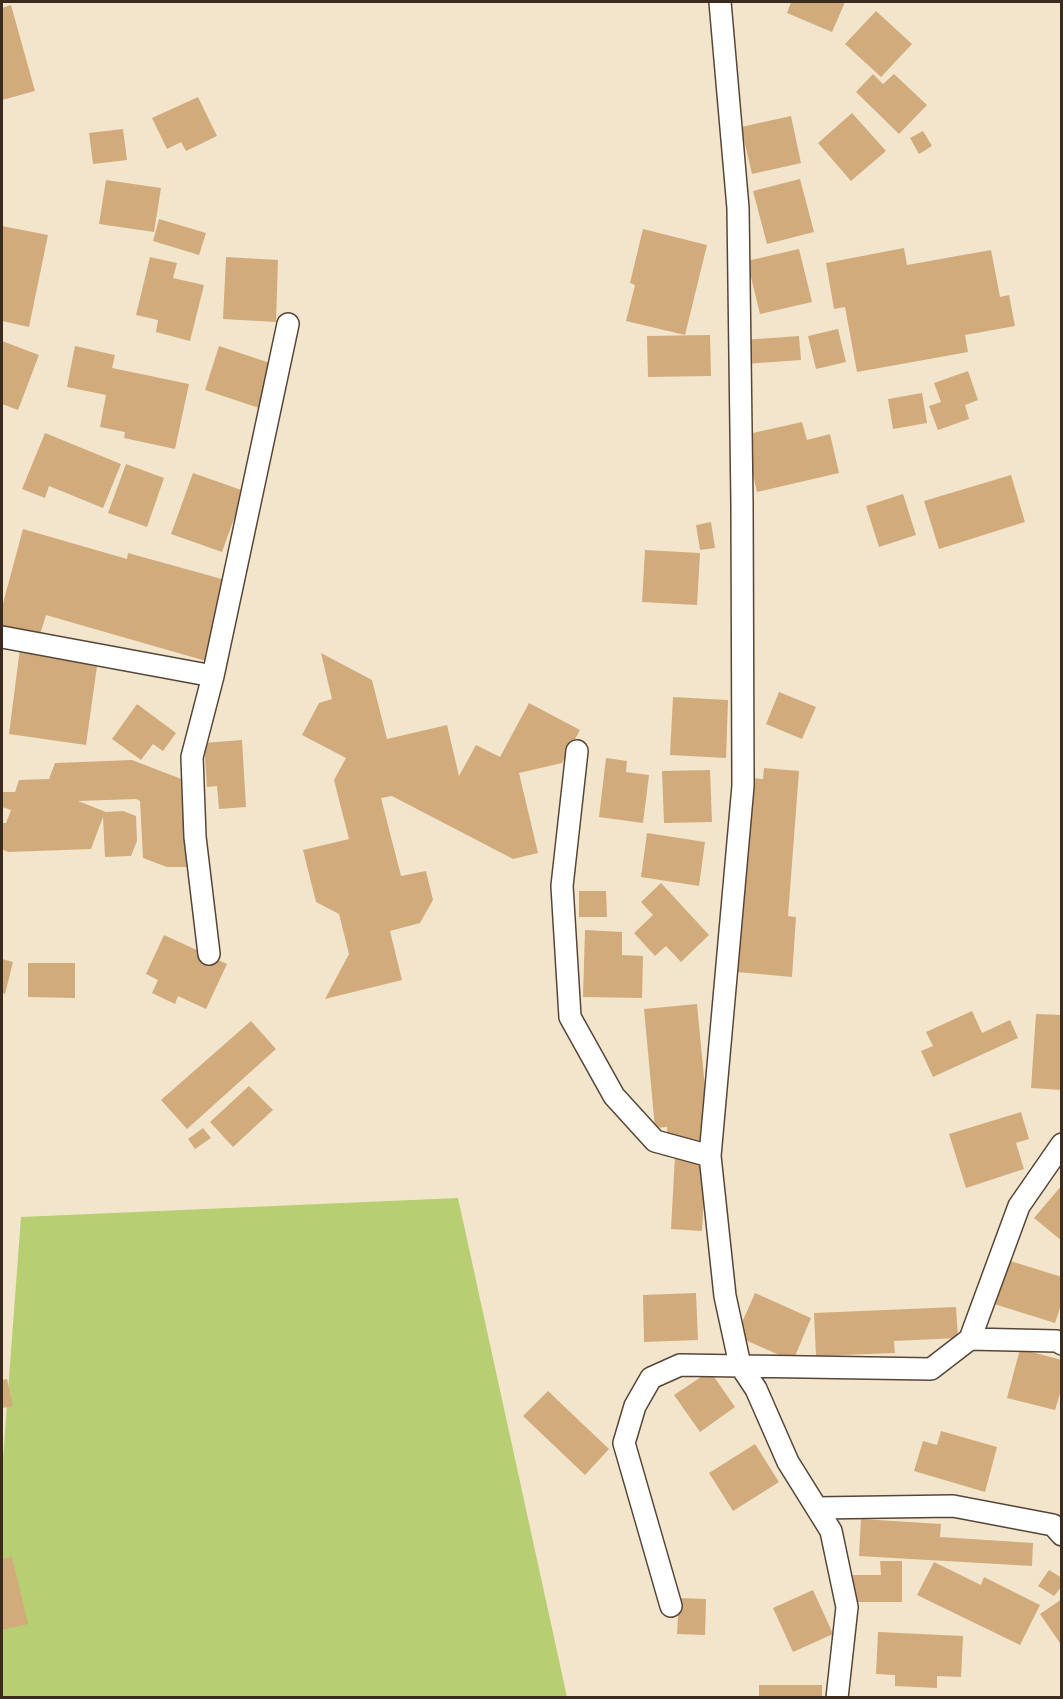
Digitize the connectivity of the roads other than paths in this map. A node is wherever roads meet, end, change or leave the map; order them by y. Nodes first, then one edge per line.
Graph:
1 (720, 2) edge
2 (288, 324) dead end
3 (2, 637) edge
4 (213, 676) junction
5 (577, 751) dead end
6 (209, 954) dead end
7 (1062, 1144) edge
8 (710, 1156) junction
9 (970, 1340) junction
10 (1062, 1344) edge
11 (740, 1365) junction
12 (817, 1508) junction
13 (1062, 1534) edge
14 (671, 1606) dead end
15 (837, 1698) edge

1 - 8 street
2 - 4 street
3 - 4 street
4 - 6 street
5 - 8 street
7 - 9 street
8 - 11 street
9 - 10 street
9 - 11 street
11 - 12 street
11 - 14 street
12 - 13 street
12 - 15 street

